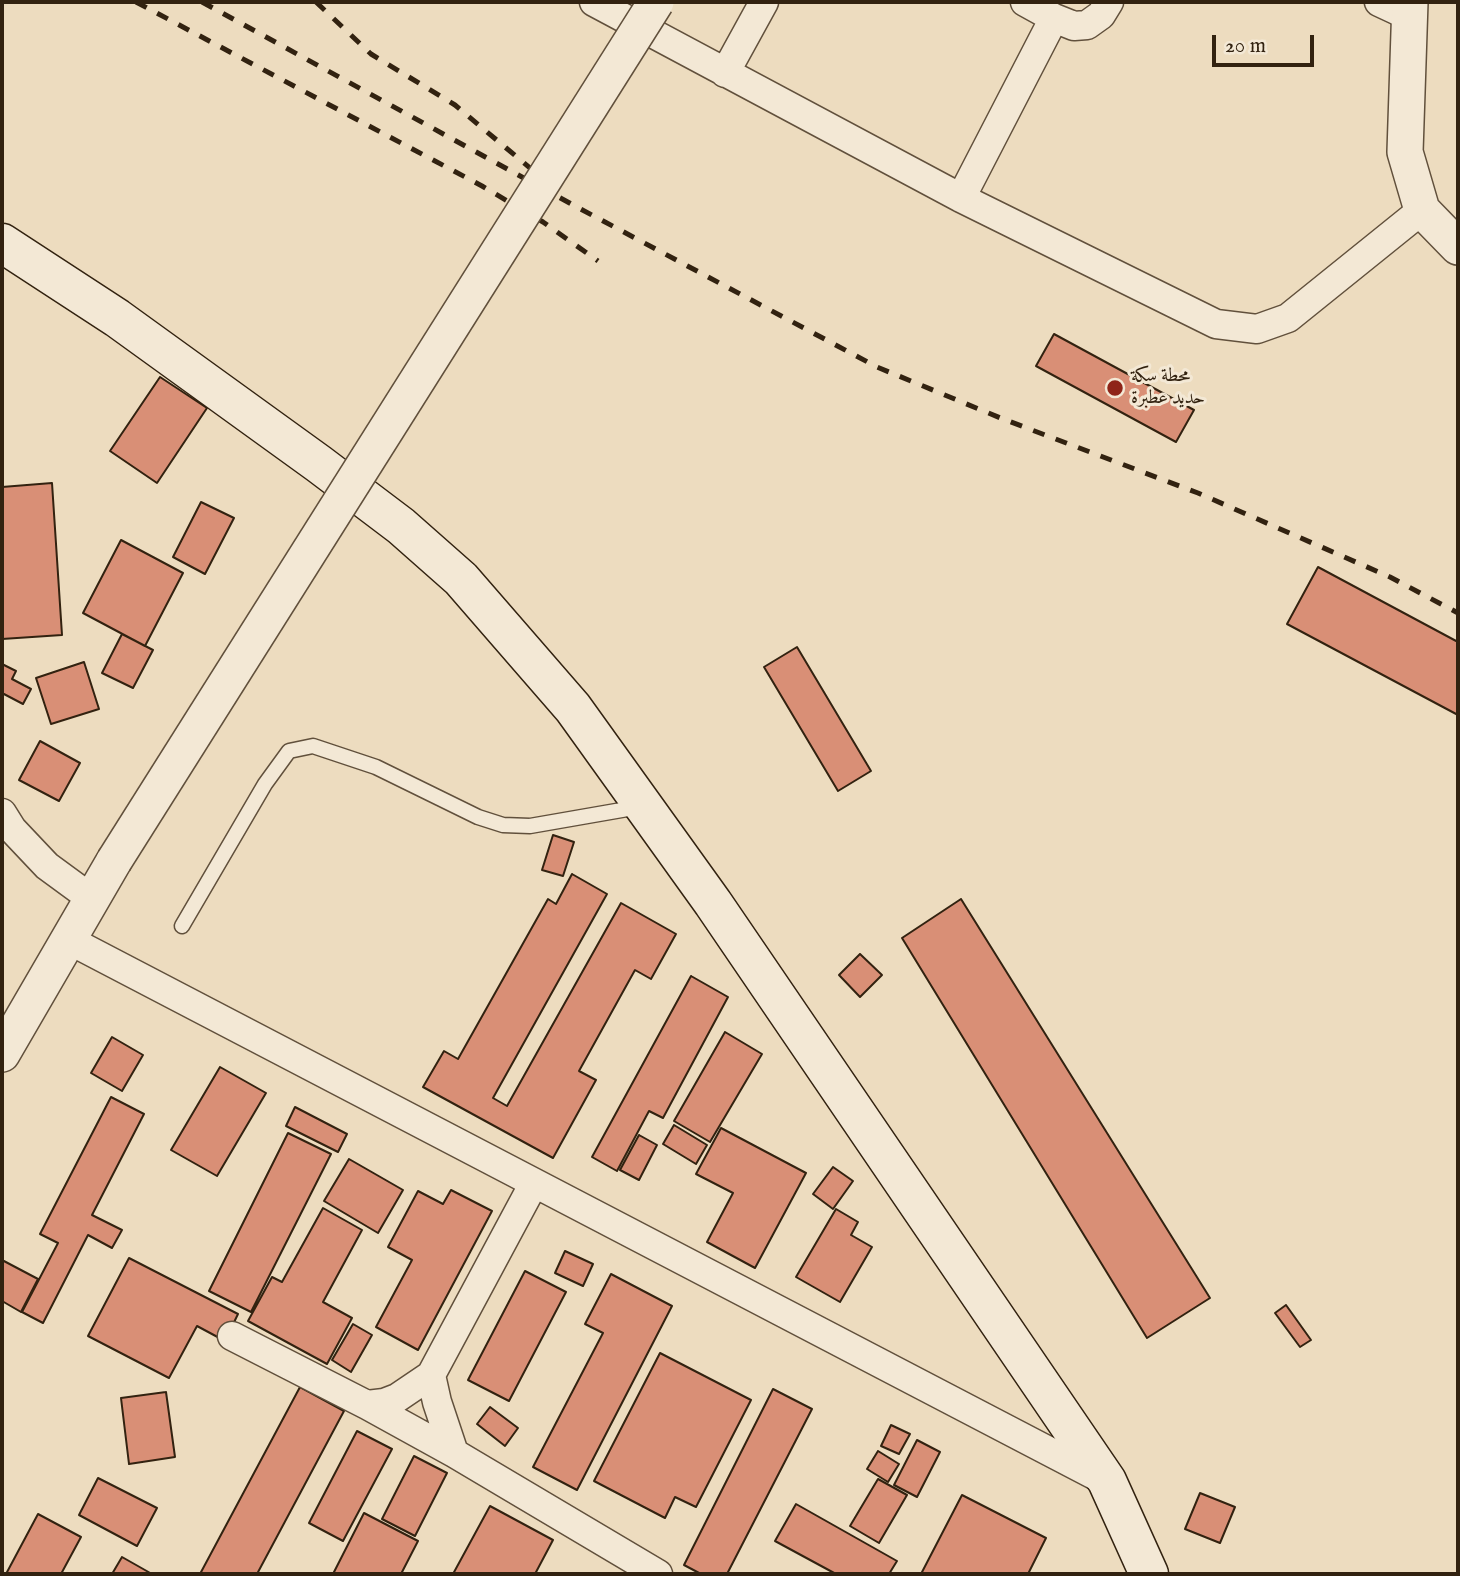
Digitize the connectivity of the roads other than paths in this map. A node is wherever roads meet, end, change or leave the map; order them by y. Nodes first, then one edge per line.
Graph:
1 (594, 2) edge
2 (656, 2) edge
3 (764, 2) edge
4 (1024, 2) edge
5 (1109, 2) edge
6 (1399, 7) edge
7 (1054, 18) junction
8 (724, 73) junction
9 (961, 198) junction
10 (1422, 211) junction
11 (2, 243) edge
12 (1458, 247) edge
13 (644, 806) junction
14 (2, 813) edge
15 (92, 899) junction
16 (182, 926) dead end
17 (67, 939) junction
18 (2, 1054) edge
19 (534, 1183) junction
20 (232, 1336) dead end
21 (431, 1375) junction
22 (368, 1405) junction
23 (454, 1453) junction
24 (1107, 1481) junction
25 (658, 1574) edge
26 (1149, 1574) edge

1 - 8 street
2 - 15 street, bridge
3 - 8 street
4 - 7 street
5 - 7 street
6 - 10 street
7 - 9 street
8 - 9 street
9 - 10 street
10 - 12 street
11 - 13 main road
13 - 16 lane
13 - 24 main road
14 - 15 street
15 - 17 street
17 - 18 street
17 - 19 street
19 - 21 street
19 - 24 street
20 - 22 street
21 - 22 street
21 - 23 street
22 - 23 street
23 - 25 street
24 - 26 main road

